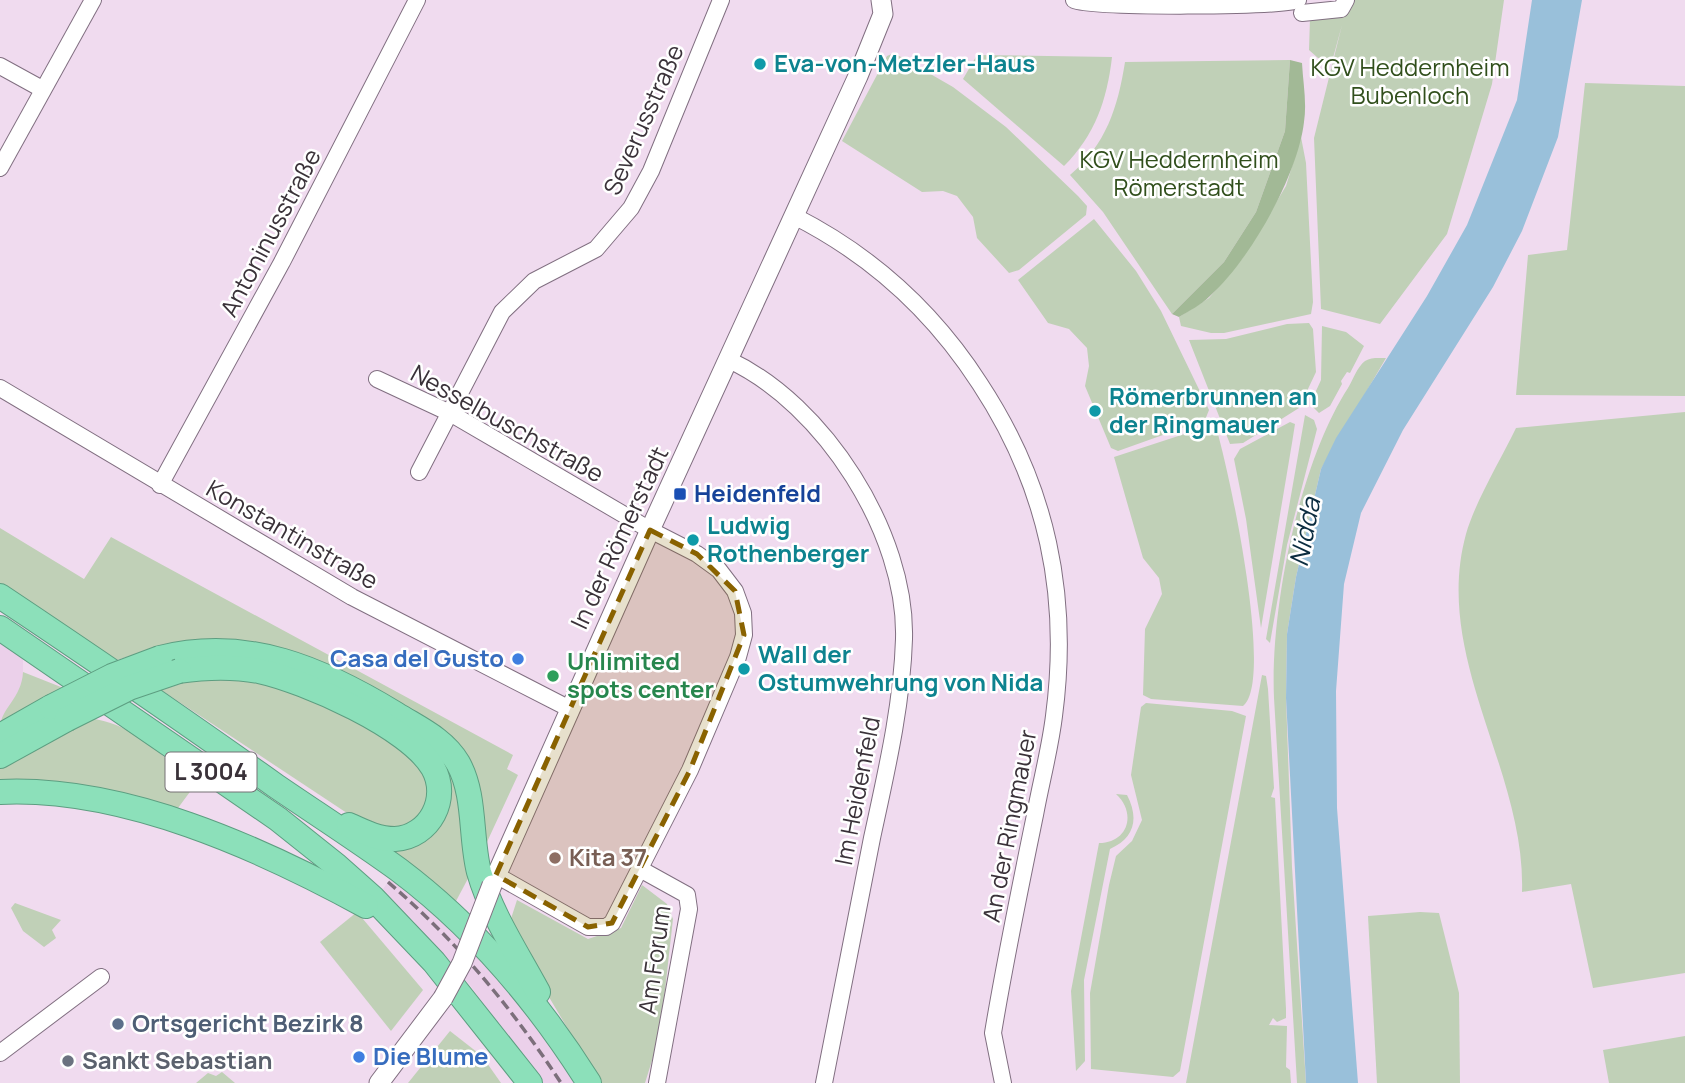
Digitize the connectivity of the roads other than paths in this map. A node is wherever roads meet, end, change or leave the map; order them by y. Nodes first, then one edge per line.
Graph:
1 (93, 0) edge
2 (417, 0) edge
3 (721, 0) edge
4 (881, 0) edge
5 (1074, 0) edge
6 (1346, 0) edge
7 (1299, 5) edge
8 (0, 65) edge
9 (42, 89) junction
10 (0, 168) edge
11 (794, 216) junction
12 (729, 360) junction
13 (377, 379) dead end
14 (0, 388) edge
15 (450, 413) junction
16 (419, 472) dead end
17 (160, 485) junction
18 (650, 530) junction
19 (0, 596) edge
20 (0, 628) edge
21 (169, 665) junction
22 (570, 709) junction
23 (59, 713) junction
24 (0, 736) edge
25 (0, 756) edge
26 (0, 792) edge
27 (295, 799) junction
28 (640, 869) junction
29 (494, 880) junction
30 (408, 934) junction
31 (101, 977) dead end
32 (567, 1048) junction
33 (0, 1053) edge
34 (379, 1083) edge
35 (530, 1083) edge
36 (589, 1083) edge
37 (657, 1083) edge
38 (824, 1083) edge
39 (1003, 1083) edge

1 - 9 street
2 - 17 street, Antoninusstraße
3 - 15 street, Severusstraße
4 - 11 street, In der Römerstadt
5 - 7 street
6 - 7 street
8 - 9 street
9 - 10 street
11 - 12 street, In der Römerstadt
11 - 39 street, An der Ringmauer
12 - 18 street, In der Römerstadt
12 - 38 street, Im Heidenfeld
13 - 15 street, Nesselbuschstraße
14 - 17 street, Konstantinstraße
15 - 16 street, Severusstraße
15 - 18 street, Nesselbuschstraße
17 - 22 street, Konstantinstraße
18 - 22 street, In der Römerstadt
18 - 28 street, Am Forum
19 - 27 highway, L 3004
20 - 30 highway, L 3004
21 - 23 highway, bridge
21 - 27 highway
21 - 32 highway
22 - 29 street, In der Römerstadt
23 - 24 highway
23 - 25 highway
26 - 30 highway
27 - 32 highway, L 3004
28 - 29 street, Am Forum
28 - 37 street, Am Forum
29 - 34 street, In der Römerstadt, bridge
30 - 35 highway, L 3004
31 - 33 street
32 - 36 highway, L 3004

